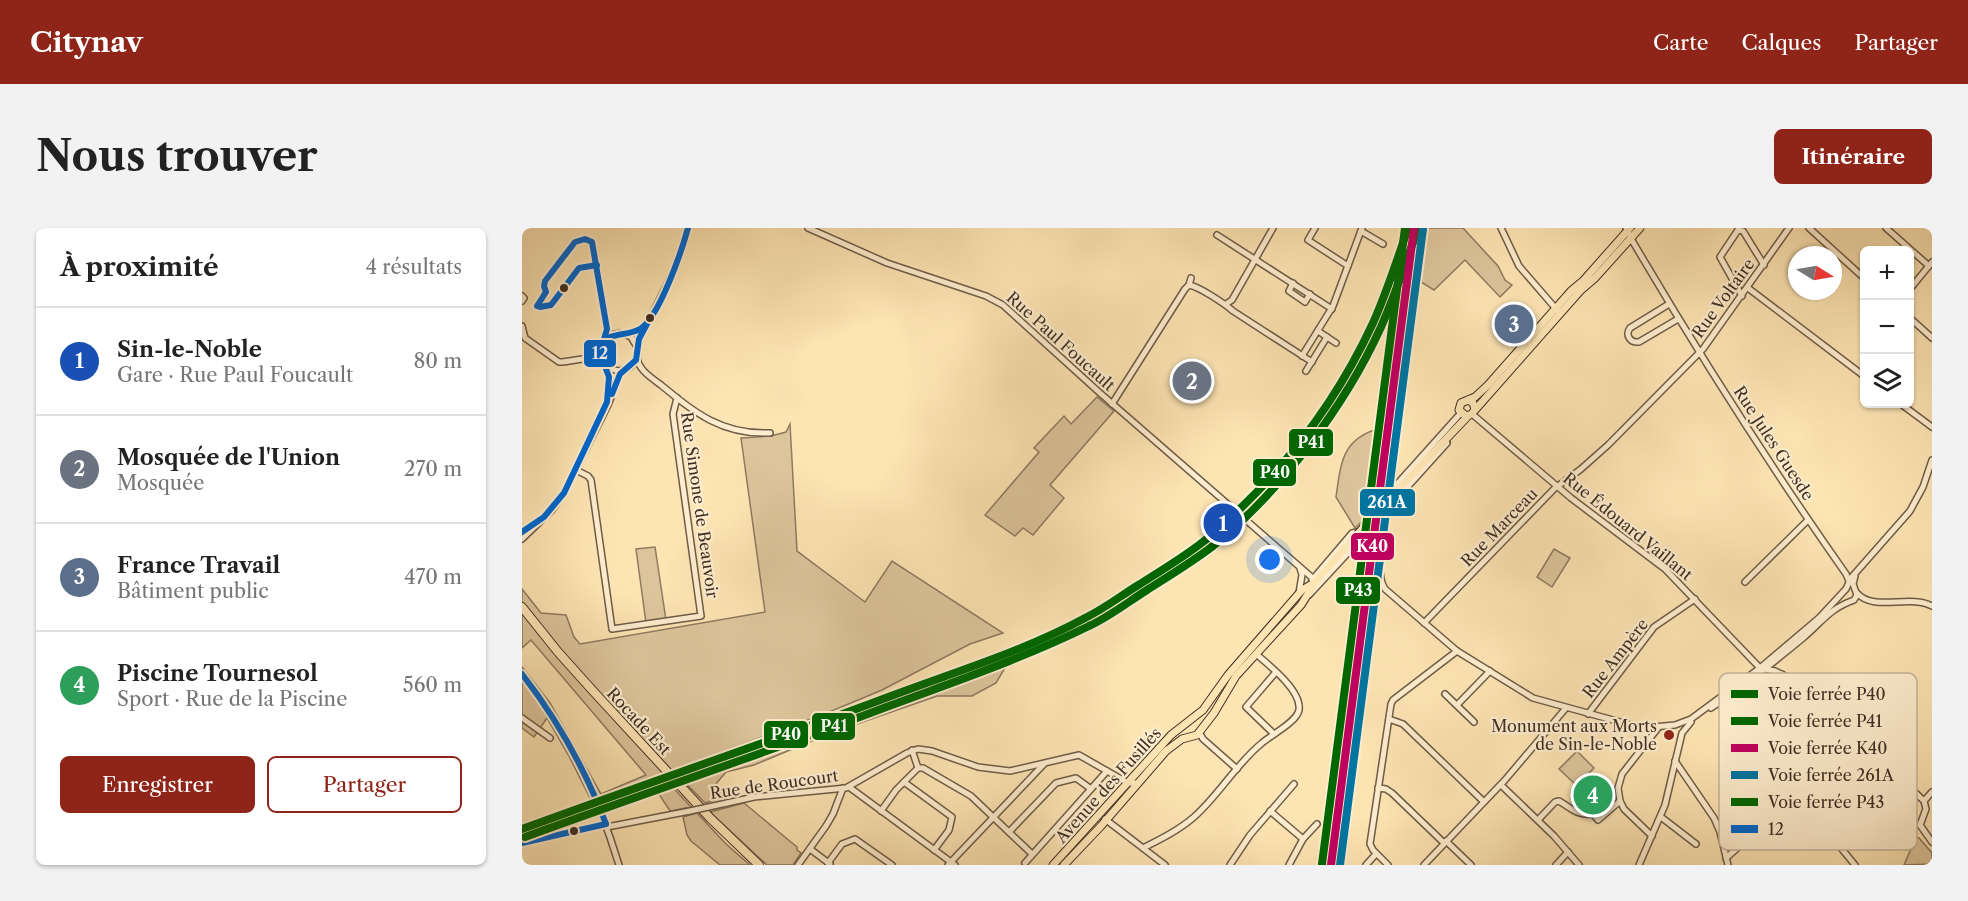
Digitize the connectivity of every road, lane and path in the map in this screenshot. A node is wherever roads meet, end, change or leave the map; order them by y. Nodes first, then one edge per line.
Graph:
1 (688, 228) edge
2 (807, 228) edge
3 (1273, 228) edge
4 (1315, 228) edge
5 (1501, 228) edge
6 (1640, 228) edge
7 (1789, 228) edge
8 (1809, 228) edge
9 (1886, 228) edge
10 (1628, 229) edge
11 (1362, 230) edge
12 (1217, 235) dead end
13 (1631, 239) junction
14 (1383, 244) dead end
15 (1255, 259) junction
16 (1931, 264) edge
17 (1764, 265) junction
18 (1348, 266) junction
19 (1860, 274) edge
20 (1191, 278) dead end
21 (1293, 283) junction
22 (1914, 284) edge
23 (1189, 285) junction
24 (1748, 288) junction
25 (1310, 294) junction
26 (1742, 296) junction
27 (1226, 304) junction
28 (1669, 304) junction
29 (1332, 309) junction
30 (1558, 311) junction
31 (1678, 319) junction
32 (648, 322) junction
33 (1914, 322) edge
34 (522, 326) edge
35 (1318, 331) junction
36 (626, 334) junction
37 (1327, 337) junction
38 (1932, 338) edge
39 (1336, 343) dead end
40 (602, 344) junction
41 (638, 348) junction
42 (1699, 353) junction
43 (1302, 356) junction
44 (637, 357) junction
45 (583, 358) junction
46 (1312, 362) junction
47 (604, 363) junction
48 (625, 370) junction
49 (1306, 371) dead end
50 (646, 373) junction
51 (1860, 373) edge
52 (677, 398) junction
53 (1468, 400) junction
54 (1112, 404) junction
55 (1906, 408) edge
56 (604, 411) junction
57 (1467, 414) junction
58 (1932, 427) edge
59 (770, 433) dead end
60 (1932, 460) edge
61 (576, 470) junction
62 (1558, 487) junction
63 (1389, 501) junction
64 (1808, 520) junction
65 (538, 522) junction
66 (522, 532) edge
67 (522, 539) edge
68 (1299, 566) junction
69 (1858, 572) junction
70 (1314, 580) junction
71 (1849, 581) junction
72 (1745, 582) dead end
73 (1845, 590) junction
74 (1856, 591) junction
75 (1301, 597) junction
76 (1695, 599) junction
77 (1850, 602) junction
78 (522, 605) edge
79 (1932, 606) edge
80 (1424, 623) junction
81 (1457, 651) junction
82 (1256, 654) junction
83 (1762, 668) junction
84 (1276, 672) junction
85 (1490, 672) junction
86 (1755, 673) edge
87 (1779, 673) edge
88 (522, 674) edge
89 (1445, 694) dead end
90 (1719, 701) joint
91 (1456, 705) junction
92 (1566, 708) junction
93 (1588, 714) junction
94 (522, 718) edge
95 (1389, 719) junction
96 (1187, 722) junction
97 (1474, 722) dead end
98 (1671, 725) junction
99 (1661, 727) junction
100 (1642, 728) junction
101 (1274, 734) junction
102 (1197, 735) junction
103 (1680, 737) junction
104 (550, 738) dead end
105 (1649, 739) junction
106 (912, 750) junction
107 (1675, 761) junction
108 (1045, 763) junction
109 (918, 768) junction
110 (1237, 769) junction
111 (1107, 771) junction
112 (904, 782) junction
113 (1128, 783) junction
114 (1138, 783) junction
115 (1294, 784) dead end
116 (1501, 785) junction
117 (846, 788) junction
118 (1378, 788) junction
119 (1091, 789) junction
120 (1932, 792) edge
121 (1917, 794) edge
122 (1620, 801) junction
123 (1924, 801) junction
124 (1484, 802) junction
125 (881, 811) junction
126 (1270, 812) junction
127 (1099, 814) junction
128 (1661, 816) junction
129 (994, 818) junction
130 (1107, 820) junction
131 (1538, 820) junction
132 (1317, 824) dead end
133 (606, 826) junction
134 (1719, 830) edge
135 (1009, 832) junction
136 (1652, 836) junction
137 (1303, 839) junction
138 (1445, 842) junction
139 (1932, 842) edge
140 (522, 843) edge
141 (1696, 844) dead end
142 (1143, 848) junction
143 (810, 849) junction
144 (934, 850) junction
145 (1724, 850) edge
146 (1735, 850) edge
147 (1844, 850) edge
148 (1568, 852) junction
149 (1032, 854) junction
150 (1376, 854) junction
151 (1726, 858) junction
152 (1025, 862) dead end
153 (830, 864) edge
154 (951, 864) edge
155 (1068, 864) edge
156 (619, 865) edge
157 (759, 865) edge
158 (798, 865) edge
159 (892, 865) edge
160 (1053, 865) edge
161 (1165, 865) edge
162 (1230, 865) edge
163 (1289, 865) edge
164 (1366, 865) edge
165 (1388, 865) edge
166 (1424, 865) edge
167 (1471, 865) edge
168 (1556, 865) edge
169 (1579, 865) edge
170 (1639, 865) edge
171 (1728, 865) edge
172 (1856, 865) edge

1 - 32 street
2 - 54 street, Rue Paul Foucault
3 - 15 street
4 - 18 street
5 - 30 street
6 - 13 main road
7 - 17 street, Rue Voltaire
8 - 19 street
9 - 16 street
10 - 13 street, Rue Jules Guesde
10 - 30 main road
11 - 14 street
11 - 18 street
12 - 15 street
13 - 28 street, Rue Jules Guesde
13 - 30 main road
15 - 21 street
15 - 27 street
16 - 22 street
17 - 24 street, Rue Voltaire
17 - 26 street
18 - 29 street
20 - 23 street
21 - 25 street
21 - 25 street
23 - 27 street
23 - 54 street
24 - 26 street, Rue Voltaire
24 - 51 street
25 - 29 street
26 - 42 street, Rue Voltaire
27 - 43 street
28 - 31 street, Rue Jules Guesde
28 - 31 street
29 - 35 street
30 - 53 main road
30 - 57 main road
31 - 42 street, Rue Jules Guesde
32 - 36 street
32 - 41 street
33 - 38 street
34 - 45 street
35 - 37 street
35 - 43 street
36 - 40 street
36 - 41 street
37 - 39 street
37 - 46 street
40 - 45 street
40 - 47 street
41 - 44 street
42 - 62 street, Rue Marceau
42 - 64 street, Rue Jules Guesde
43 - 46 street
44 - 48 street
44 - 50 street
45 - 47 street
46 - 49 street
47 - 48 street
47 - 56 street
48 - 50 street
48 - 56 street
50 - 52 street
52 - 59 street
52 - 61 street, Rue Simone de Beauvoir
53 - 57 main road, Rue Édouard Vaillant
53 - 57 main road
54 - 68 street, Rue Paul Foucault
55 - 58 street
56 - 61 street
57 - 62 street, Rue Édouard Vaillant
57 - 63 main road
57 - 63 street
57 - 63 street
60 - 69 street
61 - 65 street
62 - 76 street, Rue Édouard Vaillant
62 - 80 street, Rue Marceau
63 - 70 main road, bridge
63 - 80 street
64 - 71 street, Rue Jules Guesde
64 - 72 street
65 - 66 street
65 - 67 street
68 - 70 street, Rue Paul Foucault
68 - 75 street
69 - 71 street
69 - 74 street
70 - 75 main road, Avenue des Fusillés
70 - 75 main road, Avenue des Fusillés
70 - 75 street, Avenue des Fusillés
71 - 73 street
73 - 74 street
73 - 77 street
73 - 83 street
74 - 77 street
74 - 79 street
75 - 82 main road, Avenue des Fusillés
75 - 96 main road, Avenue des Fusillés
76 - 83 street, Rue Édouard Vaillant
76 - 93 street, Rue Ampère
77 - 83 street
78 - 157 highway, Rocade Est
80 - 81 street
81 - 85 street
81 - 95 street
82 - 84 street
82 - 102 main road, Avenue des Fusillés
83 - 86 street
83 - 87 street
84 - 101 street
84 - 101 street
85 - 91 street
85 - 92 street
88 - 133 street
89 - 91 street
90 - 98 street
90 - 103 street
91 - 97 street
92 - 93 street
92 - 116 street
93 - 100 street
94 - 104 street
95 - 118 street
95 - 124 street
96 - 102 main road
96 - 102 main road
96 - 113 main road, Avenue des Fusillés
98 - 99 street
98 - 103 street
99 - 100 street
99 - 105 street
100 - 105 street
101 - 110 street
102 - 110 street
102 - 114 main road, Avenue des Fusillés
103 - 107 street
105 - 122 street
106 - 108 street
106 - 109 street
106 - 117 street, Rue de Roucourt
107 - 128 street
107 - 134 street
108 - 111 street
108 - 129 street
109 - 112 street
109 - 129 street
110 - 142 street
111 - 113 street
111 - 119 street
112 - 125 street
112 - 144 street
113 - 114 street
113 - 127 main road, Avenue des Fusillés
114 - 130 main road, Avenue des Fusillés
115 - 126 street
116 - 124 street
116 - 131 street
117 - 125 street
117 - 133 street, Rue de Roucourt, bridge
117 - 143 street
118 - 138 street
118 - 150 street
119 - 135 street
119 - 149 street
120 - 123 street
121 - 123 street
122 - 131 street
122 - 136 street
123 - 139 street
124 - 138 street
125 - 144 street
126 - 137 street
126 - 162 street
127 - 130 street
127 - 160 main road, Avenue des Fusillés
128 - 136 street
128 - 141 street
129 - 135 street
129 - 154 street
130 - 142 street
130 - 155 main road, Avenue des Fusillés
131 - 148 street
132 - 137 street
133 - 140 street, Rue de Roucourt
133 - 156 street
135 - 149 street
136 - 170 street
137 - 163 street
138 - 166 street
138 - 167 street
142 - 161 street
143 - 153 street
143 - 158 street
144 - 154 street
145 - 151 street
146 - 151 street
147 - 172 street
148 - 168 street
148 - 169 street
149 - 152 street
150 - 164 street
150 - 165 street
151 - 171 street
153 - 159 street

